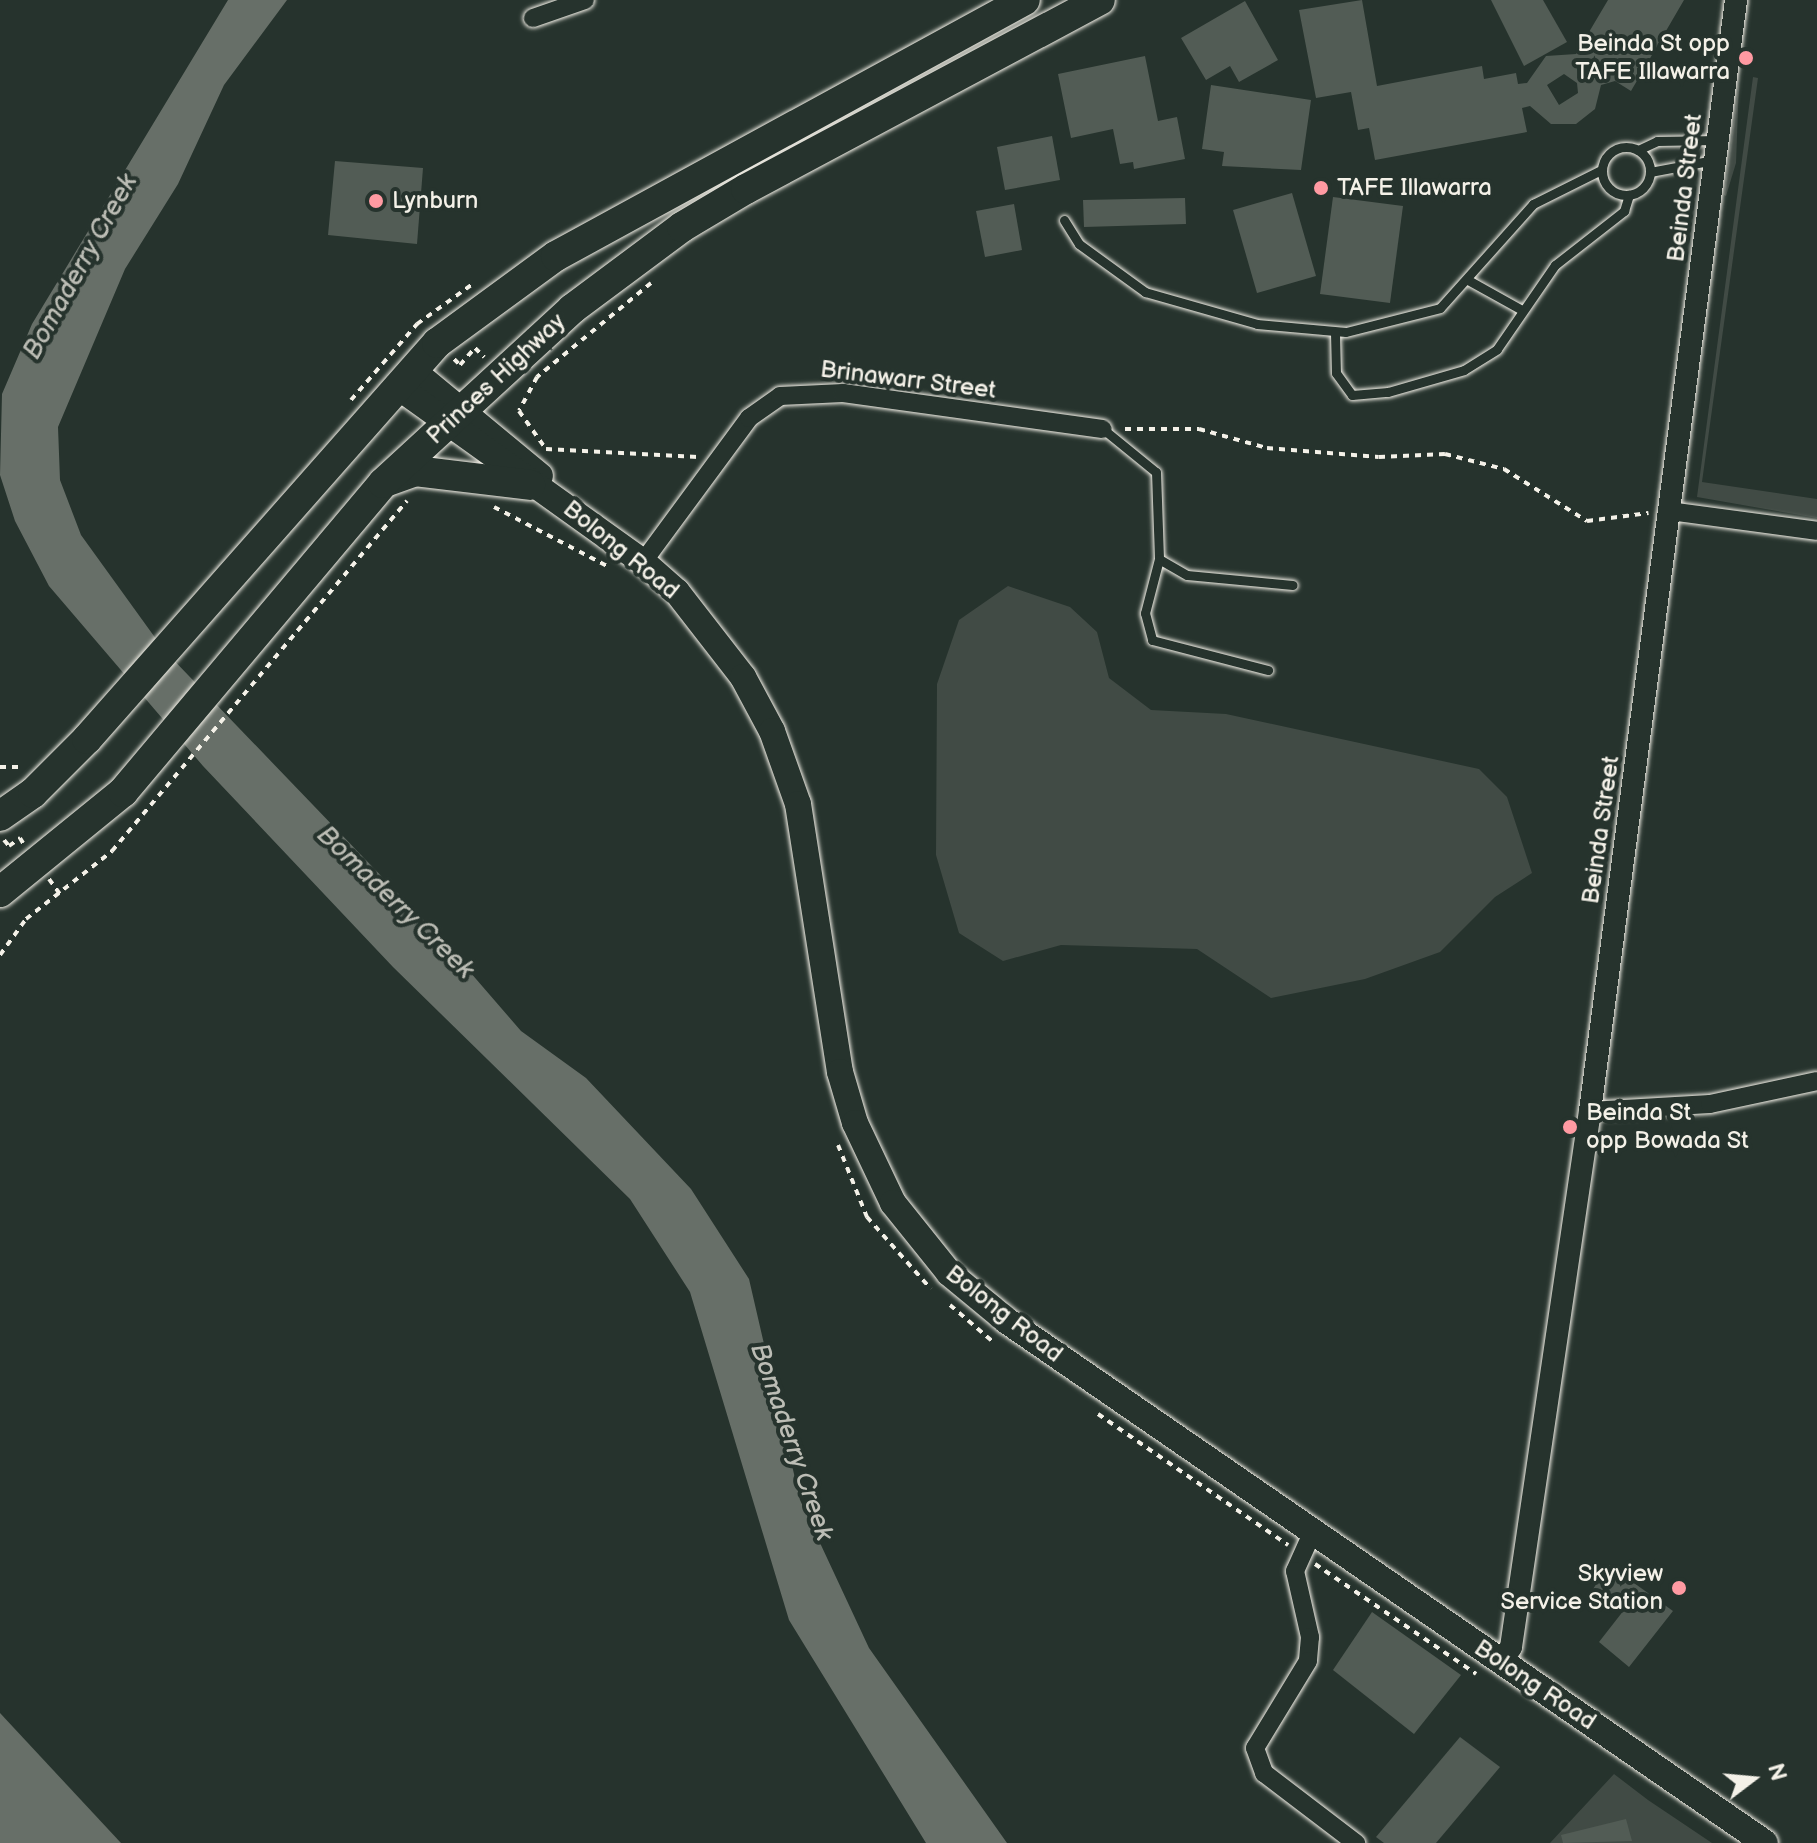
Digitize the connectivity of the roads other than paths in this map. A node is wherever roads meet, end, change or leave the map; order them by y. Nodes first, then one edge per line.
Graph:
1 (585, 0) edge
2 (1025, 0) edge
3 (1100, 0) edge
4 (1736, 0) edge
5 (533, 18) dead end
6 (1638, 150) junction
7 (1716, 150) junction
8 (1601, 170) junction
9 (1650, 172) junction
10 (1629, 195) junction
11 (1064, 220) dead end
12 (1468, 280) junction
13 (1522, 310) junction
14 (1335, 333) junction
15 (405, 378) junction
16 (455, 418) junction
17 (1103, 429) joint
18 (383, 483) junction
19 (542, 490) junction
20 (1670, 511) junction
21 (1817, 531) edge
22 (1159, 559) junction
23 (643, 562) junction
24 (1293, 585) dead end
25 (1268, 670) dead end
26 (0, 784) edge
27 (33, 793) junction
28 (0, 816) edge
29 (0, 892) edge
30 (1817, 1081) edge
31 (1590, 1111) junction
32 (1306, 1542) junction
33 (1492, 1671) junction
34 (1356, 1843) edge
35 (1765, 1843) edge

1 - 5 street
2 - 15 highway
3 - 16 highway, Princes Highway
4 - 7 street, Beinda Street
6 - 7 lane
6 - 8 lane
6 - 9 lane
7 - 9 lane
7 - 20 street, Beinda Street
8 - 10 lane
8 - 12 lane
9 - 10 lane
10 - 13 lane
11 - 14 lane
12 - 13 lane
12 - 14 lane
13 - 14 lane
15 - 16 main road, Bolong Road
15 - 27 highway
16 - 18 highway, Princes Highway
16 - 19 main road, Bolong Road
17 - 22 lane
17 - 23 street, Brinawarr Street
18 - 19 highway
18 - 29 highway, Princes Highway
19 - 23 main road, Bolong Road
20 - 21 street
20 - 31 street, Beinda Street
22 - 24 lane
22 - 25 lane
23 - 32 main road, Bolong Road
26 - 27 highway
27 - 28 highway
30 - 31 street
31 - 33 street, Beinda Street
32 - 33 main road, Bolong Road
32 - 34 street
33 - 35 main road, Bolong Road

